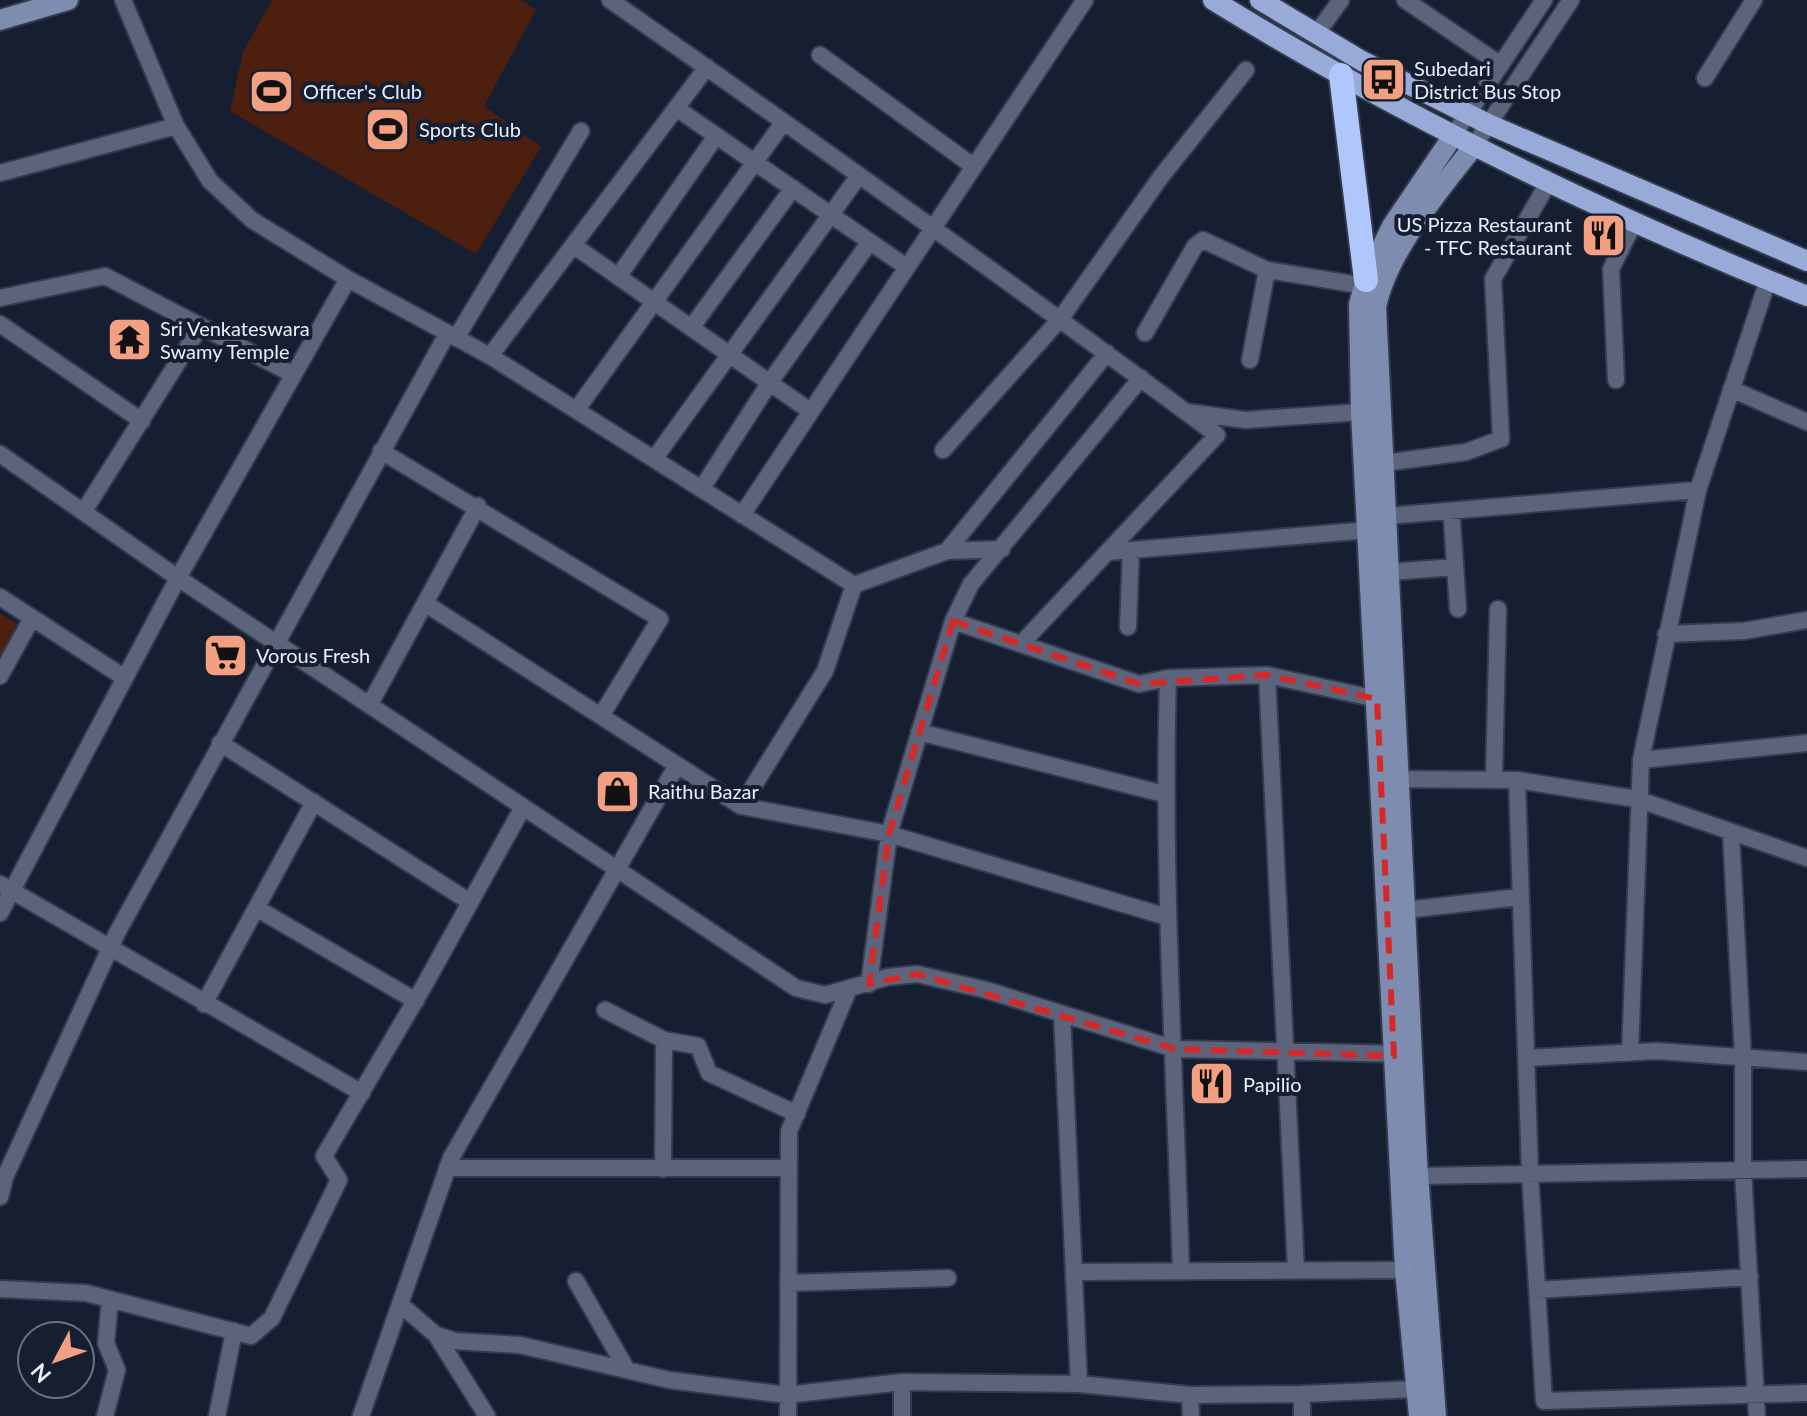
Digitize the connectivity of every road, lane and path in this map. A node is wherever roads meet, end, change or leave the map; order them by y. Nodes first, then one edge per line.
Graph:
1 (68, 0) edge
2 (123, 0) edge
3 (610, 0) edge
4 (1085, 0) edge
5 (1213, 0) edge
6 (1260, 0) edge
7 (1341, 0) edge
8 (1544, 0) edge
9 (1571, 0) edge
10 (1754, 0) edge
11 (1412, 7) edge
12 (0, 20) edge
13 (1317, 33) junction
14 (820, 55) dead end
15 (1501, 65) junction
16 (707, 67) junction
17 (1246, 70) dead end
18 (1341, 75) junction
19 (1705, 78) dead end
20 (676, 108) junction
21 (1470, 113) junction
22 (783, 123) junction
23 (1488, 124) junction
24 (176, 126) junction
25 (581, 131) dead end
26 (716, 136) junction
27 (1453, 136) junction
28 (1474, 146) junction
29 (755, 162) junction
30 (973, 166) junction
31 (0, 173) edge
32 (858, 177) junction
33 (1548, 183) junction
34 (793, 188) junction
35 (831, 216) junction
36 (1635, 221) junction
37 (930, 229) junction
38 (869, 243) junction
39 (573, 245) junction
40 (1807, 261) edge
41 (905, 266) junction
42 (1267, 270) junction
43 (618, 277) junction
44 (348, 279) junction
45 (1768, 280) junction
46 (1365, 283) junction
47 (1807, 296) edge
48 (0, 298) edge
49 (653, 303) junction
50 (1061, 318) junction
51 (0, 324) edge
52 (200, 327) junction
53 (691, 328) junction
54 (1145, 333) dead end
55 (452, 336) junction
56 (1107, 353) junction
57 (729, 355) junction
58 (490, 356) junction
59 (1250, 360) dead end
60 (292, 374) junction
61 (1141, 378) junction
62 (1616, 380) dead end
63 (770, 382) junction
64 (1731, 389) junction
65 (577, 409) junction
66 (810, 411) junction
67 (1186, 412) junction
68 (1361, 412) junction
69 (142, 421) junction
70 (1807, 422) edge
71 (943, 450) dead end
72 (381, 451) junction
73 (0, 454) edge
74 (654, 459) junction
75 (1384, 463) junction
76 (702, 488) junction
77 (1698, 490) junction
78 (478, 506) junction
79 (84, 511) junction
80 (742, 515) junction
81 (1387, 516) junction
82 (1452, 521) dead end
83 (1369, 530) junction
84 (1002, 549) junction
85 (1131, 550) junction
86 (947, 551) junction
87 (1108, 552) junction
88 (1455, 567) junction
89 (1390, 572) junction
90 (178, 578) junction
91 (854, 585) junction
92 (0, 597) edge
93 (426, 604) junction
94 (1458, 609) dead end
95 (1498, 609) dead end
96 (32, 618) junction
97 (1807, 620) edge
98 (953, 621) junction
99 (1128, 627) dead end
100 (1666, 634) junction
101 (276, 641) junction
102 (1022, 643) junction
103 (1267, 675) junction
104 (0, 676) edge
105 (125, 678) junction
106 (1168, 678) junction
107 (1377, 699) junction
108 (370, 704) junction
109 (601, 716) junction
110 (919, 732) junction
111 (220, 743) junction
112 (1807, 743) edge
113 (1641, 760) junction
114 (677, 765) junction
115 (1399, 779) junction
116 (1494, 779) junction
117 (1517, 780) junction
118 (1164, 794) junction
119 (1637, 799) junction
120 (314, 802) junction
121 (741, 806) junction
122 (523, 807) junction
123 (889, 834) junction
124 (1731, 834) junction
125 (1807, 858) edge
126 (617, 871) junction
127 (5, 888) edge
128 (1519, 897) junction
129 (470, 902) junction
130 (256, 908) junction
131 (1406, 910) junction
132 (0, 913) edge
133 (1167, 917) junction
134 (109, 950) junction
135 (869, 984) junction
136 (848, 991) junction
137 (416, 1001) junction
138 (204, 1004) junction
139 (605, 1010) dead end
140 (1062, 1015) junction
141 (664, 1040) junction
142 (1175, 1049) junction
143 (1284, 1053) junction
144 (1630, 1053) junction
145 (1403, 1054) junction
146 (1743, 1057) junction
147 (1526, 1058) junction
148 (1807, 1062) edge
149 (362, 1093) junction
150 (797, 1114) junction
151 (447, 1168) junction
152 (789, 1168) junction
153 (663, 1169) junction
154 (1807, 1169) edge
155 (1743, 1170) junction
156 (1530, 1174) junction
157 (3, 1176) edge
158 (1420, 1176) junction
159 (0, 1197) edge
160 (1296, 1270) junction
161 (1405, 1270) junction
162 (1181, 1271) junction
163 (1074, 1272) junction
164 (1750, 1277) junction
165 (948, 1278) dead end
166 (576, 1281) dead end
167 (788, 1283) junction
168 (0, 1289) edge
169 (1537, 1290) junction
170 (110, 1299) junction
171 (400, 1304) junction
172 (234, 1331) junction
173 (436, 1335) junction
174 (627, 1370) junction
175 (902, 1382) junction
176 (1079, 1384) junction
177 (1416, 1389) junction
178 (1807, 1393) edge
179 (1302, 1394) junction
180 (1757, 1394) junction
181 (786, 1395) junction
182 (1190, 1395) junction
183 (105, 1416) edge
184 (217, 1416) edge
185 (361, 1416) edge
186 (487, 1416) edge
187 (788, 1416) edge
188 (902, 1416) edge
189 (1191, 1416) edge
190 (1302, 1416) edge
191 (1419, 1416) edge
192 (1436, 1416) edge
193 (1757, 1416) edge

1 - 12 street
2 - 24 street
3 - 16 street
4 - 30 street
5 - 18 main road
6 - 13 main road
7 - 13 street
8 - 15 street
9 - 23 street
10 - 19 street
11 - 15 street
13 - 21 main road
14 - 30 street
15 - 21 street
16 - 20 street
16 - 22 street
17 - 50 street
18 - 27 main road
18 - 46 highway
20 - 26 street
20 - 39 street
21 - 23 main road
21 - 27 street
22 - 29 street
22 - 32 street
23 - 28 street
23 - 40 main road
24 - 31 street
24 - 44 street
25 - 55 street
26 - 29 street
26 - 43 street
27 - 28 main road
27 - 46 street
28 - 33 main road
28 - 75 street
29 - 34 street
29 - 49 street
30 - 37 street
32 - 35 street
32 - 37 street
33 - 36 main road
33 - 75 street
34 - 35 street
34 - 53 street
35 - 38 street
35 - 57 street
36 - 45 main road
36 - 62 street
37 - 41 street
37 - 50 street
38 - 41 street
38 - 63 street
39 - 43 street
39 - 58 street
41 - 66 street
42 - 46 street
42 - 54 street
42 - 59 street
43 - 49 street
44 - 55 street
44 - 60 street
45 - 47 main road
45 - 64 street
46 - 68 street
48 - 52 street
49 - 53 street
49 - 65 street
50 - 56 street
50 - 71 street
51 - 69 street
52 - 60 street
52 - 69 street
53 - 57 street
55 - 58 street
55 - 72 street
56 - 61 street
56 - 86 street
57 - 63 street
57 - 74 street
58 - 65 street
60 - 90 street
61 - 67 street
61 - 84 street
63 - 66 street
63 - 76 street
64 - 70 street
64 - 77 street
65 - 74 street
66 - 80 street
67 - 68 street
67 - 87 street
68 - 83 street
69 - 79 street
72 - 78 street
72 - 101 street
73 - 79 street
74 - 76 street
75 - 81 street
76 - 80 street
77 - 81 street
77 - 100 street
78 - 93 street
78 - 109 street
79 - 90 street
80 - 91 street
81 - 89 street
82 - 88 street
83 - 85 street
83 - 107 street
84 - 86 street
84 - 98 street
85 - 87 street
85 - 99 street
86 - 91 street
87 - 102 street
88 - 89 street
88 - 94 street
89 - 115 street
90 - 101 street
90 - 105 street
91 - 121 street
92 - 96 street
93 - 108 street
93 - 109 street
95 - 116 street
96 - 104 street
96 - 105 street
97 - 100 street
98 - 102 street
98 - 110 street
100 - 113 street
101 - 108 street
101 - 111 street
102 - 106 street
103 - 106 street
103 - 107 street
103 - 143 street
105 - 127 street
106 - 118 street
107 - 145 street
108 - 122 street
109 - 114 street
110 - 118 street
110 - 123 street
111 - 120 street
111 - 134 street
112 - 113 street
113 - 119 street
114 - 121 street
114 - 126 street
115 - 116 street
115 - 131 street
116 - 117 street
117 - 119 street
117 - 128 street
118 - 133 street
119 - 124 street
119 - 144 street
120 - 129 street
120 - 130 street
121 - 123 street
122 - 126 street
122 - 129 street
123 - 133 street
123 - 135 street
124 - 125 street
124 - 146 street
126 - 136 street
126 - 151 street
127 - 132 street
127 - 134 street
128 - 131 street
128 - 147 street
129 - 137 street
130 - 137 street
130 - 138 street
131 - 145 street
133 - 142 street
134 - 138 street
134 - 157 street
135 - 136 street
135 - 140 street
136 - 150 street
137 - 149 street
138 - 149 street
139 - 141 street
140 - 142 street
140 - 163 street
141 - 150 street
141 - 153 street
142 - 143 street
142 - 162 street
143 - 145 street
143 - 160 street
144 - 146 street
144 - 147 street
145 - 158 street
145 - 161 street
146 - 148 street
146 - 155 street
147 - 156 street
149 - 172 street
150 - 152 street
151 - 153 street
151 - 171 street
152 - 153 street
152 - 167 street
154 - 155 street
155 - 156 street
155 - 164 street
156 - 158 street
156 - 169 street
157 - 159 street
158 - 192 street
160 - 161 street
160 - 162 street
161 - 177 street
162 - 163 street
163 - 176 street
164 - 169 street
164 - 180 street
165 - 167 street
166 - 174 street
167 - 181 street
168 - 170 street
169 - 180 street
170 - 172 street
170 - 183 street
171 - 173 street
171 - 185 street
172 - 184 street
173 - 174 street
173 - 186 street
174 - 181 street
175 - 176 street
175 - 181 street
175 - 188 street
176 - 182 street
177 - 179 street
177 - 191 street
178 - 180 street
179 - 182 street
179 - 190 street
180 - 193 street
181 - 187 street
182 - 189 street

